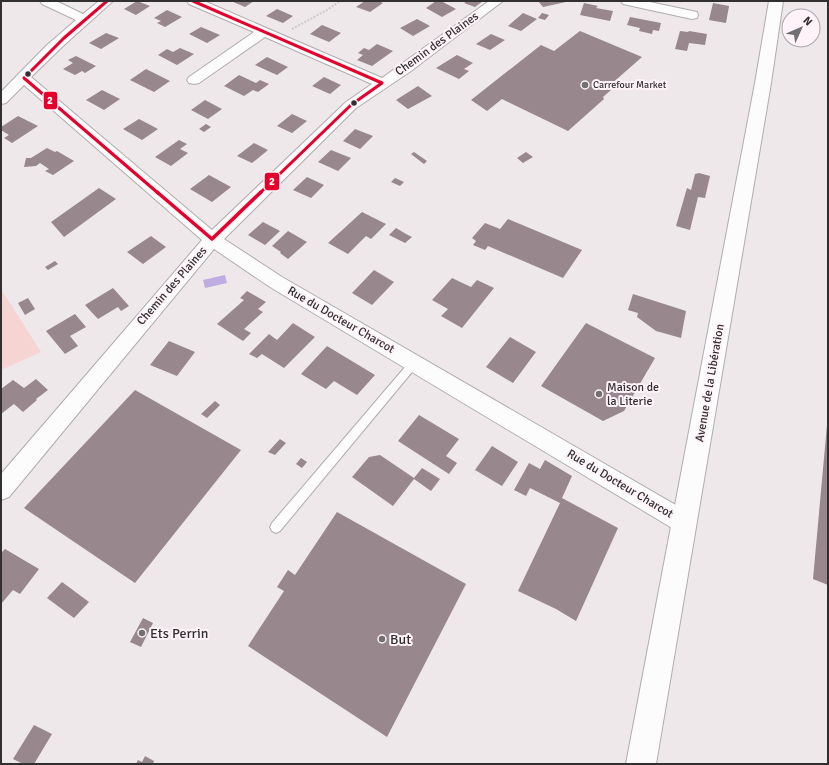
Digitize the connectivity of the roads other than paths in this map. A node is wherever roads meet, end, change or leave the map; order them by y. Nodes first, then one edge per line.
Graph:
1 (46, 1) edge
2 (107, 1) edge
3 (497, 1) edge
4 (627, 1) edge
5 (776, 1) edge
6 (199, 2) edge
7 (692, 14) dead end
8 (84, 19) junction
9 (270, 35) junction
10 (24, 78) junction
11 (194, 80) dead end
12 (382, 83) junction
13 (1, 100) edge
14 (212, 239) junction
15 (414, 363) junction
16 (1, 490) edge
17 (685, 522) junction
18 (276, 527) dead end
19 (641, 764) edge

1 - 8 street
2 - 8 street
3 - 12 street, Chemin des Plaines
4 - 7 street
5 - 17 street, Avenue de la Libération
6 - 9 street
8 - 10 street
9 - 11 street
9 - 12 street
10 - 13 street
10 - 14 street, Rue du Docteur Charcot
12 - 14 street, Chemin des Plaines
14 - 15 street, Rue du Docteur Charcot
14 - 16 street, Chemin des Plaines
15 - 17 street, Rue du Docteur Charcot
15 - 18 lane
17 - 19 street, Avenue de la Libération

